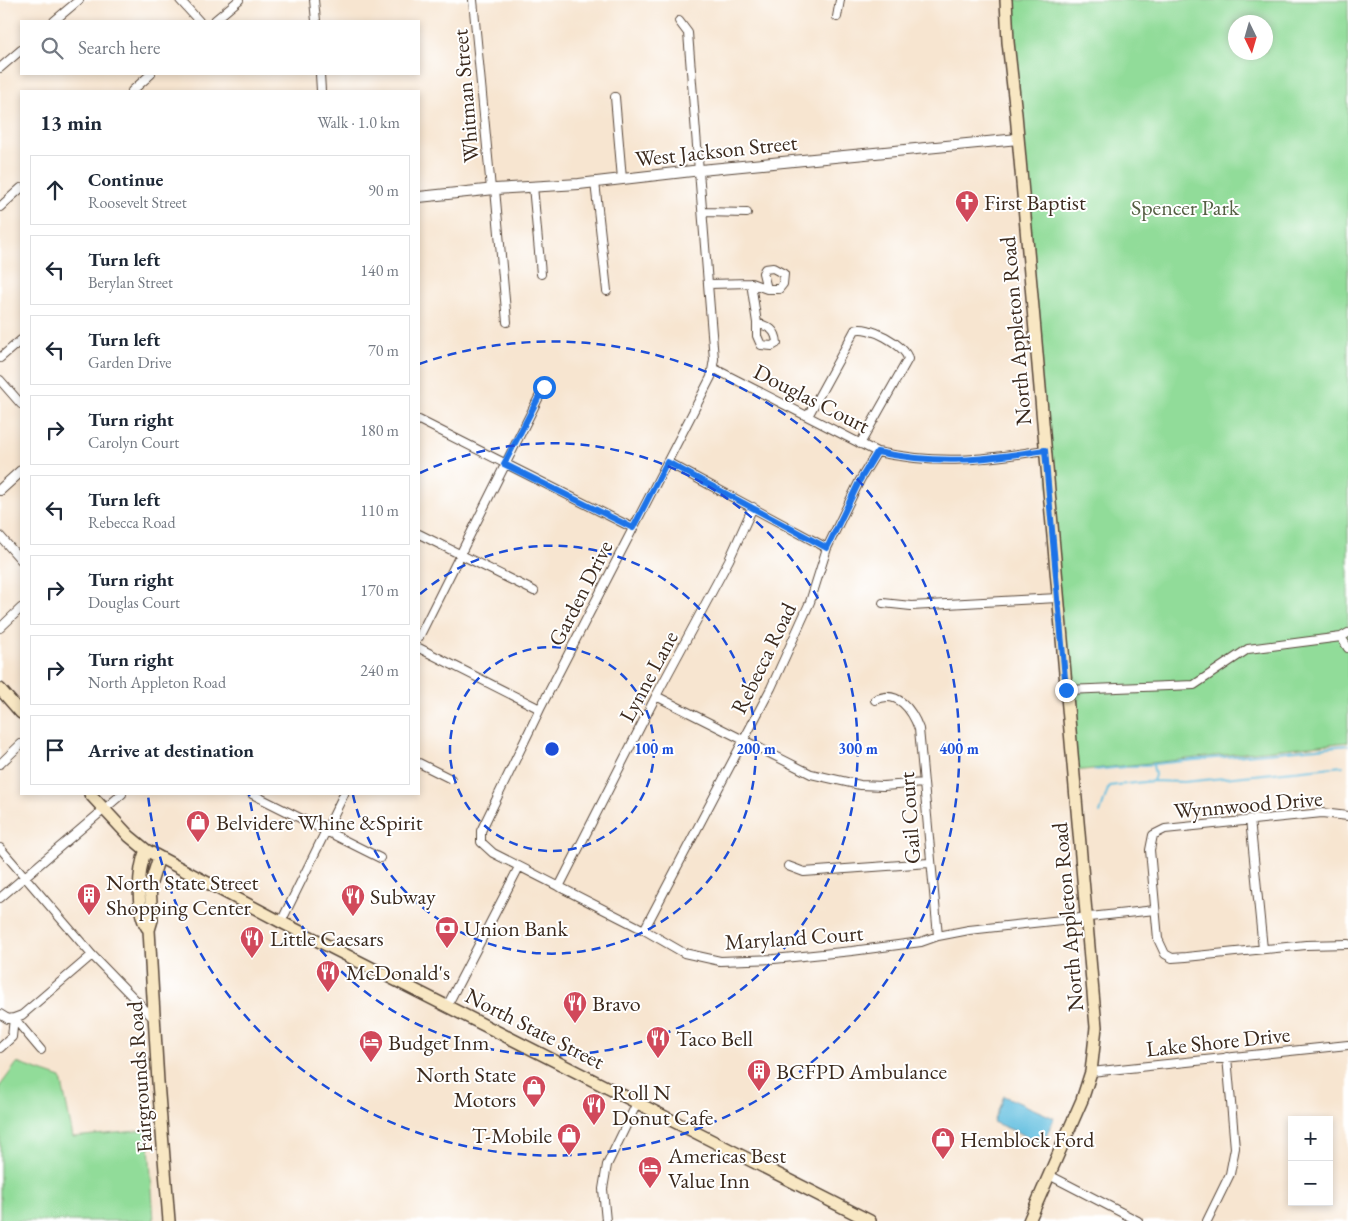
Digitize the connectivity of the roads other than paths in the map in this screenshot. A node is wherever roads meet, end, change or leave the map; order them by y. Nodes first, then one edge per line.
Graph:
1 (79, 0) edge
2 (180, 0) edge
3 (239, 0) edge
4 (314, 0) edge
5 (473, 0) edge
6 (840, 0) edge
7 (1006, 0) edge
8 (837, 17) dead end
9 (55, 20) edge
10 (198, 20) edge
11 (215, 20) edge
12 (316, 20) edge
13 (679, 21) dead end
14 (20, 51) edge
15 (0, 68) edge
16 (151, 75) edge
17 (320, 75) edge
18 (133, 90) edge
19 (321, 90) edge
20 (615, 97) dead end
21 (1018, 139) junction
22 (701, 170) junction
23 (622, 179) junction
24 (595, 182) junction
25 (533, 186) junction
26 (20, 189) edge
27 (493, 189) junction
28 (420, 197) edge
29 (0, 207) edge
30 (704, 212) junction
31 (747, 213) dead end
32 (541, 274) dead end
33 (751, 282) junction
34 (709, 284) junction
35 (767, 289) dead end
36 (608, 291) dead end
37 (508, 322) dead end
38 (757, 323) dead end
39 (20, 341) edge
40 (0, 358) edge
41 (713, 368) junction
42 (0, 380) edge
43 (544, 387) dead end
44 (20, 403) edge
45 (808, 416) junction
46 (420, 421) edge
47 (860, 444) junction
48 (1045, 450) junction
49 (877, 452) junction
50 (667, 462) junction
51 (504, 464) junction
52 (20, 472) edge
53 (0, 490) edge
54 (753, 507) junction
55 (633, 528) junction
56 (420, 535) edge
57 (0, 536) edge
58 (827, 548) junction
59 (459, 555) junction
60 (20, 559) edge
61 (534, 591) dead end
62 (1058, 598) junction
63 (883, 603) dead end
64 (20, 609) edge
65 (0, 628) edge
66 (420, 635) edge
67 (1344, 635) edge
68 (1348, 648) edge
69 (420, 649) edge
70 (0, 689) edge
71 (1066, 690) junction
72 (656, 696) junction
73 (875, 700) dead end
74 (540, 709) junction
75 (20, 712) edge
76 (742, 741) junction
77 (20, 745) edge
78 (0, 764) edge
79 (420, 764) edge
80 (451, 779) dead end
81 (924, 783) junction
82 (91, 795) edge
83 (121, 795) edge
84 (254, 795) edge
85 (344, 795) edge
86 (103, 809) junction
87 (1348, 816) edge
88 (1250, 820) junction
89 (484, 824) joint
90 (326, 832) junction
91 (0, 848) edge
92 (146, 850) junction
93 (159, 857) junction
94 (380, 858) dead end
95 (930, 863) junction
96 (788, 866) dead end
97 (519, 867) junction
98 (26, 876) junction
99 (559, 887) junction
100 (0, 898) edge
101 (1155, 910) junction
102 (1086, 917) junction
103 (281, 922) junction
104 (150, 930) junction
105 (644, 930) junction
106 (938, 936) junction
107 (1348, 944) edge
108 (1263, 949) junction
109 (92, 954) junction
110 (447, 1006) junction
111 (0, 1014) edge
112 (14, 1018) junction
113 (155, 1020) junction
114 (1348, 1045) edge
115 (0, 1048) edge
116 (41, 1050) dead end
117 (1227, 1057) junction
118 (1091, 1072) junction
119 (637, 1103) junction
120 (1049, 1175) junction
121 (856, 1218) edge
122 (170, 1221) edge
123 (606, 1221) edge
124 (870, 1221) edge
125 (1028, 1221) edge
126 (1138, 1221) edge
127 (1207, 1221) edge

1 - 9 street
2 - 10 street
3 - 11 street
4 - 12 street
5 - 27 street, Whitman Street
6 - 8 street
7 - 21 main road, North Appleton Road
13 - 22 street, Garden Drive
14 - 15 street
16 - 18 street
17 - 19 street
20 - 23 street
21 - 22 street, West Jackson Street
21 - 48 main road, North Appleton Road
22 - 23 street, West Jackson Street
22 - 30 street, Garden Drive
23 - 24 street, West Jackson Street
24 - 25 street, West Jackson Street
24 - 36 street
25 - 27 street, West Jackson Street
25 - 32 street
26 - 29 street
27 - 28 street, West Jackson Street
27 - 37 street, Whitman Street
30 - 31 street
30 - 34 street, Garden Drive
33 - 34 street
33 - 35 street
33 - 38 street
34 - 41 street, Garden Drive
39 - 40 street
41 - 45 street, Douglas Court
41 - 50 street, Garden Drive
42 - 44 street
43 - 51 street
45 - 47 street, Douglas Court
45 - 47 street
46 - 51 street
47 - 49 street, Douglas Court
48 - 49 street, Douglas Court
48 - 62 main road, North Appleton Road
49 - 58 street, Rebecca Road
50 - 54 street
50 - 55 street, Garden Drive
51 - 55 street
51 - 59 street
52 - 53 street
54 - 58 street
54 - 72 street, Lynne Lane
55 - 74 street, Garden Drive
56 - 59 street
57 - 60 street
58 - 76 street, Rebecca Road
59 - 61 street
59 - 66 street
62 - 63 street
62 - 71 main road, North Appleton Road
64 - 65 street
67 - 68 street
67 - 71 street
69 - 74 street
70 - 75 main road
71 - 102 main road, North Appleton Road
72 - 76 street
72 - 99 street, Lynne Lane
73 - 81 street, Gail Court
74 - 89 street, Garden Drive
76 - 81 street
76 - 105 street, Rebecca Road
77 - 78 street
79 - 80 street
81 - 95 street, Gail Court
82 - 86 main road, North State Street
83 - 86 street
84 - 90 street
85 - 90 street
86 - 92 main road, North State Street
86 - 98 street
87 - 88 street, Wynnwood Drive
88 - 101 street, Wynnwood Drive
88 - 108 street
89 - 97 street, Maryland Court
90 - 94 street
90 - 103 street
91 - 98 street
92 - 93 main road, North State Street
92 - 104 main road, Fairgrounds Road
93 - 103 main road, North State Street
93 - 104 main road, Fairgrounds Road
95 - 96 street
95 - 106 street, Gail Court
97 - 99 street, Maryland Court
97 - 110 street
98 - 100 street
98 - 109 street
99 - 105 street, Maryland Court
101 - 102 street, Maryland Court
101 - 108 street
102 - 106 street, Maryland Court
102 - 118 main road, North Appleton Road
103 - 110 main road, North State Street
104 - 113 main road, Fairgrounds Road
105 - 106 street, Maryland Court
107 - 108 street
109 - 112 street
109 - 113 street
110 - 119 main road, North State Street
111 - 112 street
112 - 115 street
112 - 116 street
113 - 122 main road, Fairgrounds Road
114 - 117 street, Lake Shore Drive
117 - 118 street, Lake Shore Drive
117 - 127 street
118 - 120 main road, North Appleton Road
119 - 121 main road, North State Street
119 - 123 street
120 - 125 main road, North Appleton Road
120 - 126 street
121 - 124 main road, North State Street

